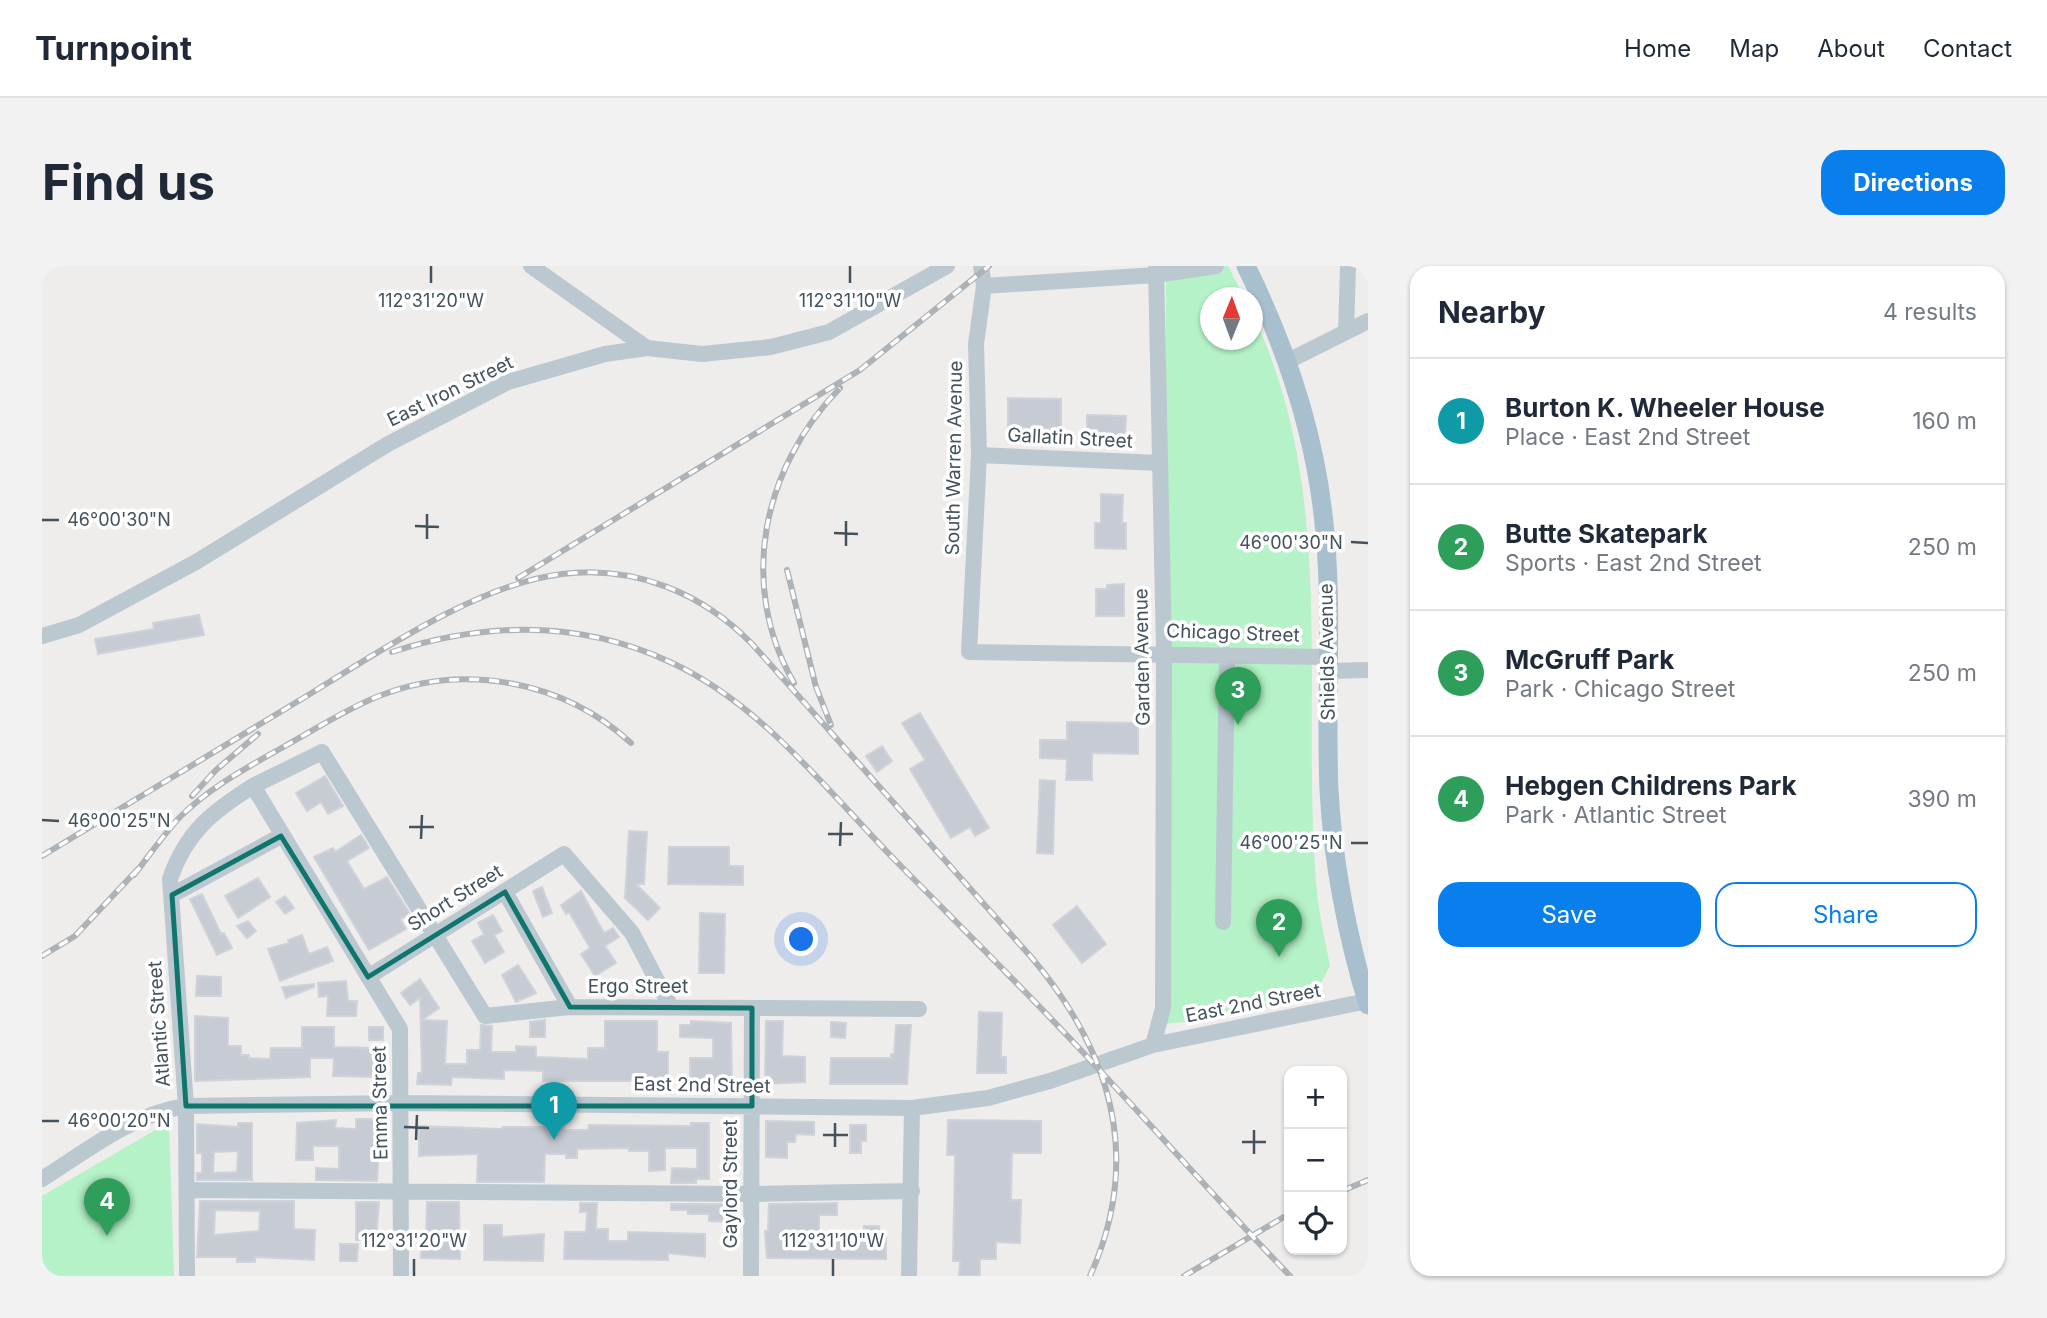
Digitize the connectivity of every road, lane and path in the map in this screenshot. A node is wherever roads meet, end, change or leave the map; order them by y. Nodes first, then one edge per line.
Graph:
1 (531, 266) edge
2 (947, 266) edge
3 (981, 266) edge
4 (1216, 266) edge
5 (1246, 266) edge
6 (1348, 266) edge
7 (1156, 271) edge
8 (984, 286) junction
9 (1368, 321) edge
10 (1346, 332) junction
11 (647, 348) junction
12 (1287, 361) junction
13 (979, 455) junction
14 (1159, 463) junction
15 (42, 636) edge
16 (969, 652) joint
17 (1164, 652) junction
18 (1227, 655) junction
19 (1327, 664) junction
20 (1368, 670) edge
21 (253, 786) junction
22 (281, 836) junction
23 (505, 892) junction
24 (172, 895) junction
25 (1223, 922) dead end
26 (435, 936) junction
27 (368, 977) junction
28 (1367, 1003) edge
29 (570, 1006) junction
30 (671, 1007) junction
31 (752, 1007) junction
32 (919, 1009) dead end
33 (1153, 1045) junction
34 (402, 1102) junction
35 (186, 1106) junction
36 (752, 1106) junction
37 (912, 1108) junction
38 (42, 1179) edge
39 (187, 1190) junction
40 (912, 1191) junction
41 (402, 1193) junction
42 (751, 1194) junction
43 (187, 1276) edge
44 (401, 1276) edge
45 (751, 1276) edge
46 (909, 1276) edge

1 - 11 street
2 - 11 street, East Iron Street
3 - 8 street, South Warren Avenue
4 - 7 street
5 - 12 main road, Shields Avenue
6 - 10 street
7 - 8 street
7 - 14 street, Garden Avenue
8 - 13 street, South Warren Avenue
9 - 10 street
10 - 12 street
11 - 15 street, East Iron Street
12 - 19 main road, Shields Avenue
13 - 14 street, Gallatin Street
13 - 16 street, South Warren Avenue
14 - 17 street, Garden Avenue
16 - 17 street, Chicago Street
17 - 18 street, Chicago Street
17 - 33 street, Garden Avenue
18 - 19 street, Chicago Street
18 - 25 street
19 - 20 street, Chicago Street
19 - 28 main road, Shields Avenue
21 - 22 street, Emma Street
21 - 24 street, Atlantic Street
21 - 26 street, Atlantic Street
22 - 24 street
22 - 27 street, Emma Street
23 - 26 street, Short Street
23 - 29 street, Ergo Street
23 - 30 street, Short Street
24 - 35 street, Atlantic Street
26 - 27 street, Short Street
26 - 29 street
27 - 34 street, Emma Street
28 - 33 street, East 2nd Street
29 - 30 street, Ergo Street
30 - 31 street, Ergo Street
31 - 32 street, Ergo Street
31 - 36 street, Gaylord Street
33 - 37 street, East 2nd Street
34 - 35 street, East 2nd Street
34 - 36 street, East 2nd Street
34 - 41 street, Emma Street
35 - 38 street, East 2nd Street
35 - 39 street, Atlantic Street
36 - 37 street, East 2nd Street
36 - 42 street, Gaylord Street
37 - 40 street
39 - 41 street
39 - 43 street, Atlantic Street
40 - 42 street
40 - 46 street
41 - 42 street
41 - 44 street, Emma Street
42 - 45 street, Gaylord Street

